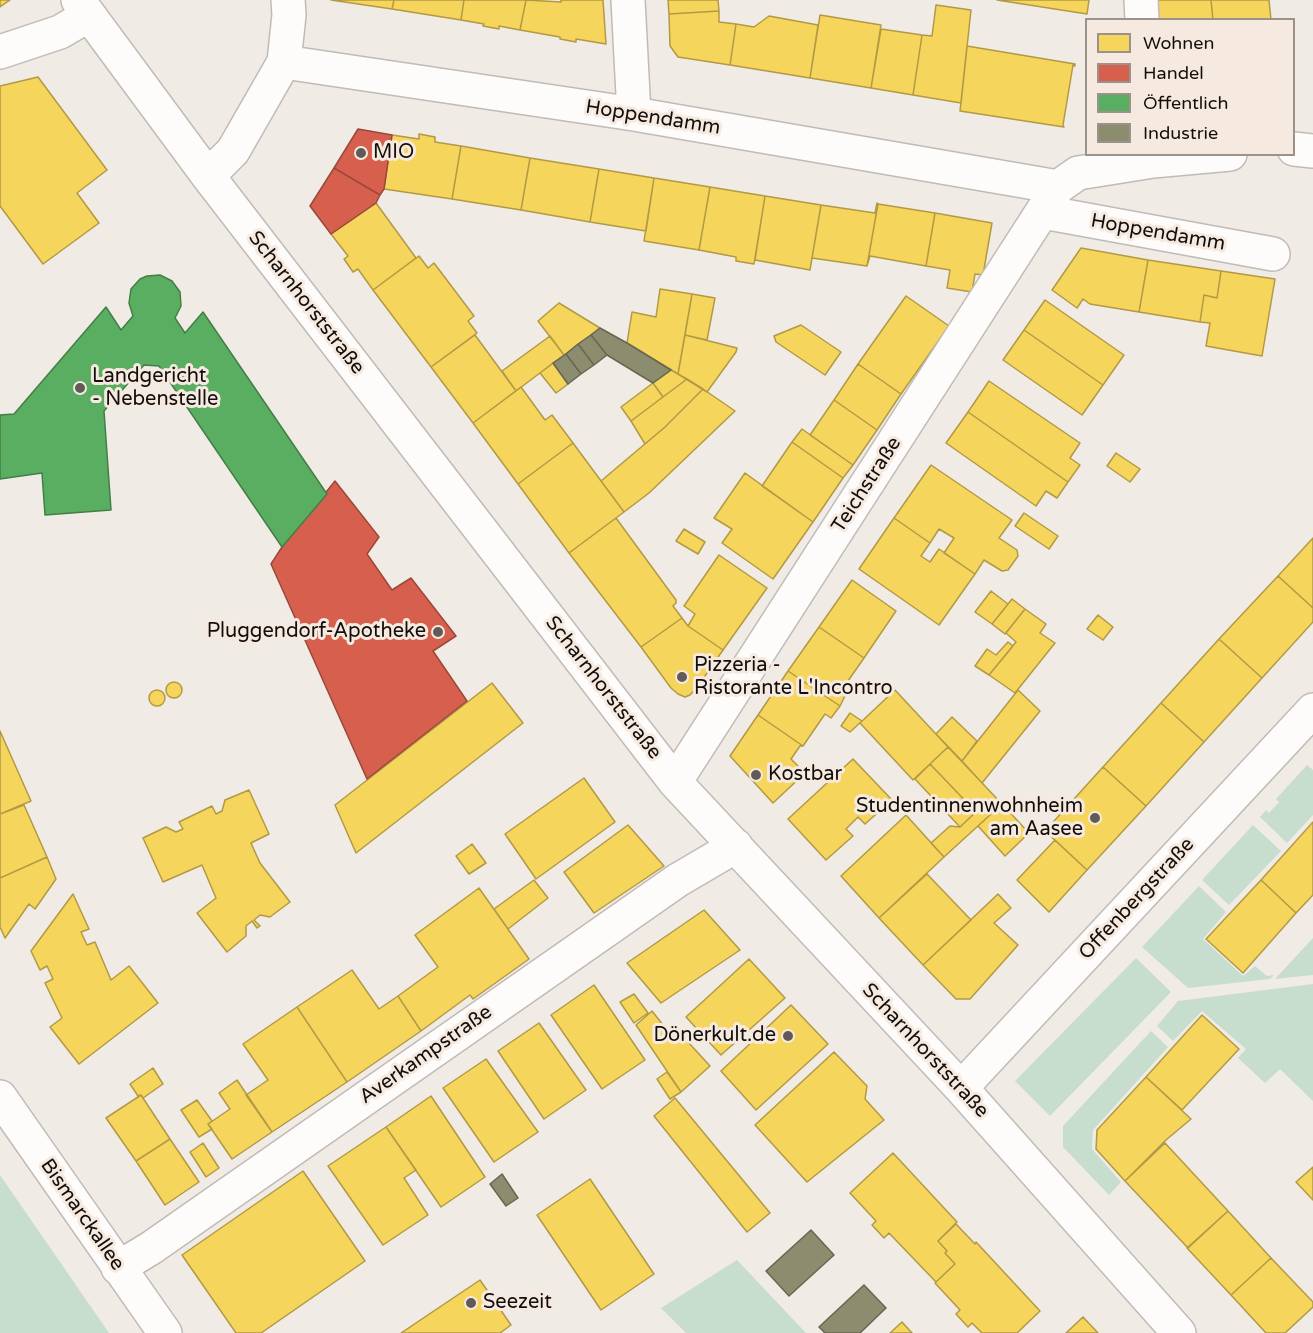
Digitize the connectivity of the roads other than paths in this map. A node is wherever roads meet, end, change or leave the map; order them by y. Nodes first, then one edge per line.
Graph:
1 (288, 0) edge
2 (628, 0) edge
3 (1141, 0) edge
4 (84, 8) edge
5 (1142, 18) edge
6 (0, 52) edge
7 (284, 62) junction
8 (634, 114) junction
9 (1295, 150) edge
10 (1313, 151) edge
11 (1192, 156) edge
12 (1153, 158) edge
13 (208, 176) junction
14 (1051, 200) junction
15 (1273, 254) dead end
16 (1313, 710) edge
17 (675, 782) junction
18 (736, 846) junction
19 (961, 1088) junction
20 (0, 1097) edge
21 (118, 1268) junction
22 (165, 1333) edge
23 (1179, 1333) edge

1 - 7 street
2 - 8 street
3 - 5 street
4 - 6 street
4 - 13 street, Scharnhorststraße
7 - 8 street, Hoppendamm
7 - 13 street
8 - 14 street, Hoppendamm
9 - 10 street
11 - 12 street
12 - 14 street
13 - 17 street, Scharnhorststraße
14 - 15 street, Hoppendamm
14 - 17 street, Teichstraße
16 - 19 street, Offenbergstraße
17 - 18 street, Scharnhorststraße
18 - 19 street, Scharnhorststraße
18 - 21 street, Averkampstraße
19 - 23 street, Scharnhorststraße
20 - 21 street, Bismarckallee
21 - 22 street, Bismarckallee

